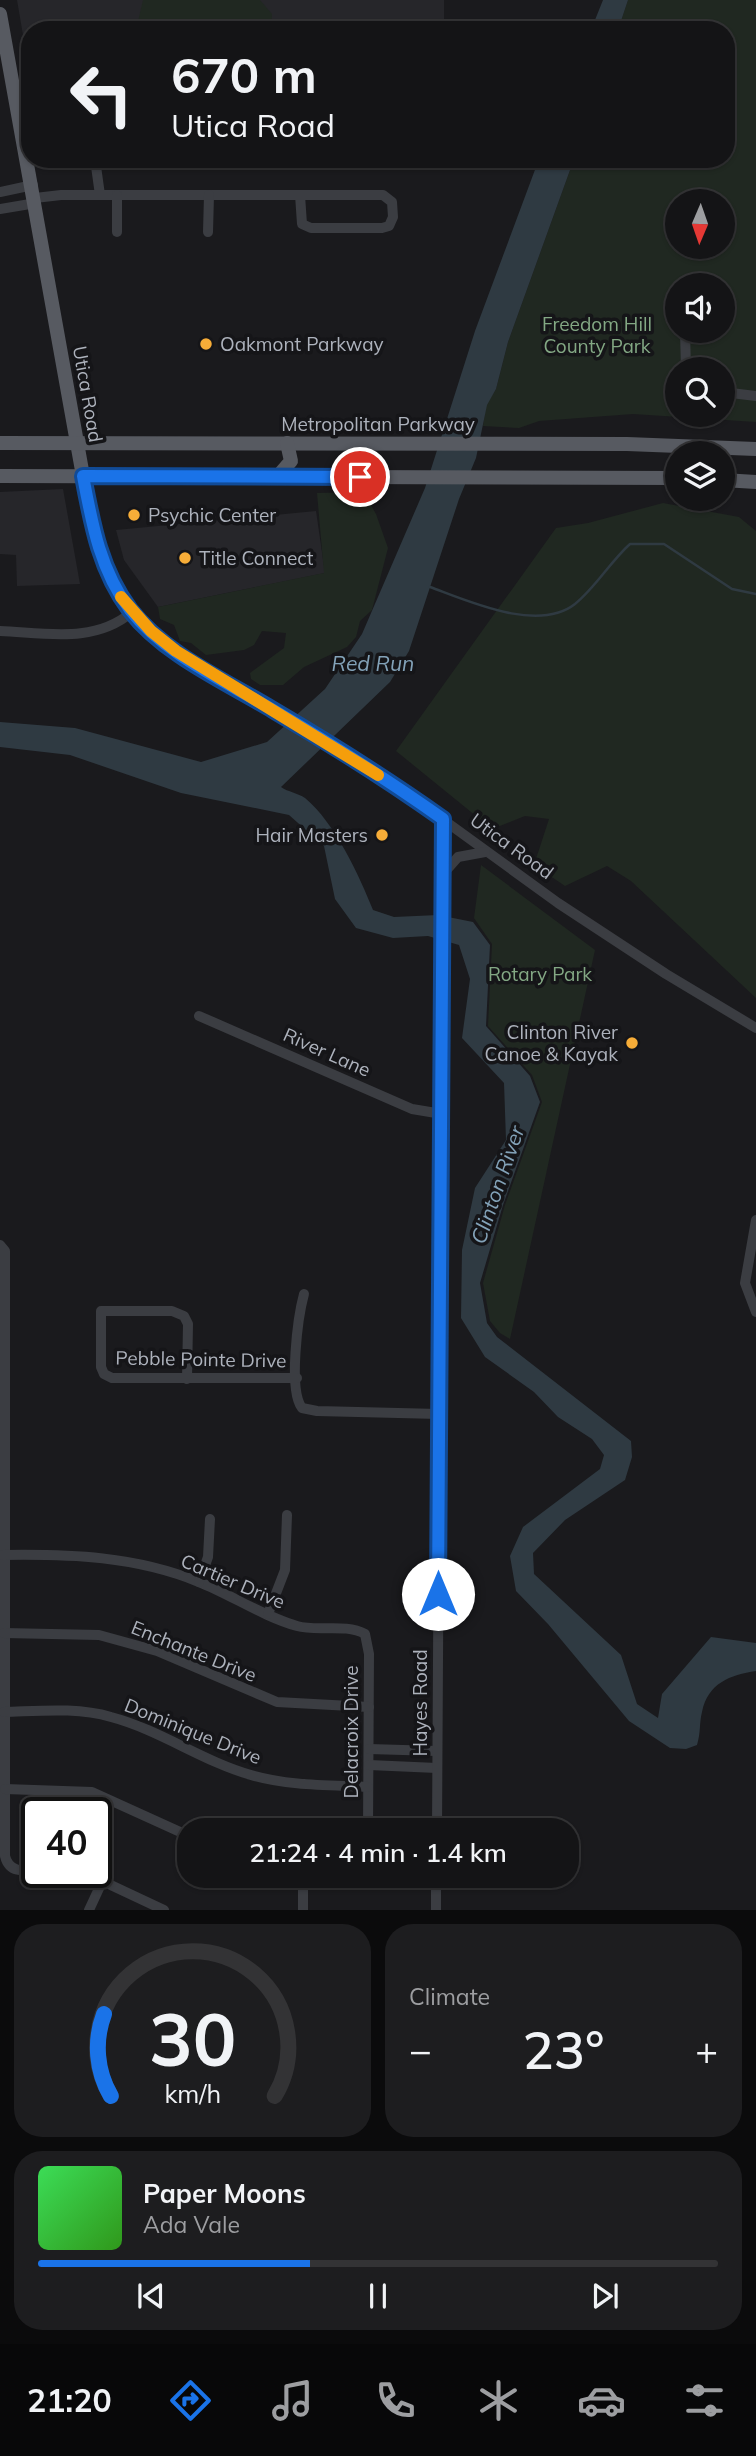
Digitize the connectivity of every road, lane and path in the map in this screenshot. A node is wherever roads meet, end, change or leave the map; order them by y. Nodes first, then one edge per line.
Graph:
1 (0, 19) edge
2 (21, 125) edge
3 (30, 168) edge
4 (96, 168) edge
5 (0, 192) edge
6 (35, 195) junction
7 (100, 195) junction
8 (117, 195) junction
9 (209, 195) junction
10 (300, 195) junction
11 (0, 209) edge
12 (117, 232) dead end
13 (208, 232) dead end
14 (735, 393) edge
15 (756, 396) edge
16 (0, 443) edge
17 (77, 443) junction
18 (287, 443) junction
19 (756, 449) edge
20 (0, 476) edge
21 (83, 476) junction
22 (278, 477) junction
23 (665, 478) edge
24 (735, 481) edge
25 (756, 482) edge
26 (132, 612) junction
27 (0, 631) edge
28 (443, 819) junction
29 (485, 852) junction
30 (443, 874) junction
31 (200, 1017) dead end
32 (756, 1028) edge
33 (442, 1114) junction
34 (756, 1220) edge
35 (0, 1245) edge
36 (304, 1294) dead end
37 (756, 1312) edge
38 (297, 1378) junction
39 (187, 1379) junction
40 (439, 1414) junction
41 (288, 1515) dead end
42 (211, 1519) dead end
43 (4, 1555) junction
44 (199, 1582) junction
45 (268, 1614) junction
46 (4, 1633) junction
47 (365, 1634) joint
48 (369, 1707) junction
49 (4, 1712) junction
50 (369, 1749) junction
51 (438, 1751) junction
52 (369, 1765) junction
53 (437, 1768) junction
54 (368, 1787) junction
55 (5, 1789) junction
56 (368, 1818) edge
57 (437, 1818) edge
58 (177, 1831) edge
59 (21, 1871) edge
60 (112, 1887) edge
61 (99, 1888) edge
62 (303, 1888) edge
63 (436, 1888) edge
64 (89, 1910) edge
65 (164, 1910) edge
66 (303, 1910) edge
67 (436, 1910) edge

1 - 2 main road, Utica Road
3 - 6 main road, Utica Road
4 - 7 street
5 - 6 street
6 - 7 street
6 - 11 street
6 - 17 main road, Utica Road
7 - 8 street
8 - 9 street
8 - 12 street
9 - 10 street
9 - 13 street
10 - 10 street
14 - 15 street
16 - 17 main road, Metropolitan Parkway
17 - 18 main road, Metropolitan Parkway
17 - 21 main road, Utica Road
18 - 19 main road, Metropolitan Parkway
18 - 22 main road
20 - 21 main road
21 - 22 main road
21 - 26 street, Utica Road
22 - 23 main road
24 - 25 main road
26 - 27 street
26 - 28 street, Utica Road
28 - 29 street, Utica Road
28 - 30 street, Hayes Road
29 - 30 street
29 - 32 street, Utica Road
30 - 33 street, Hayes Road
31 - 33 street, River Lane
33 - 40 street, Hayes Road
34 - 37 street
35 - 43 street
36 - 38 street
38 - 39 street, Pebble Pointe Drive
38 - 40 street, Pebble Pointe Drive
39 - 39 street, Pebble Pointe Drive
40 - 51 street, Hayes Road
41 - 45 street
42 - 44 street
43 - 44 street, Cartier Drive
43 - 46 street
44 - 45 street, Cartier Drive
45 - 47 street, Cartier Drive
46 - 48 street, Enchante Drive
46 - 49 street
47 - 48 street, Delacroix Drive
48 - 50 street, Delacroix Drive
49 - 54 street, Dominique Drive
49 - 55 street
50 - 51 street
50 - 52 street, Delacroix Drive
51 - 53 street, Hayes Road
52 - 53 street
52 - 54 street, Delacroix Drive
53 - 57 street, Hayes Road
54 - 56 street, Delacroix Drive
55 - 58 street
55 - 59 street
60 - 65 street
61 - 64 street
62 - 66 street
63 - 67 street

